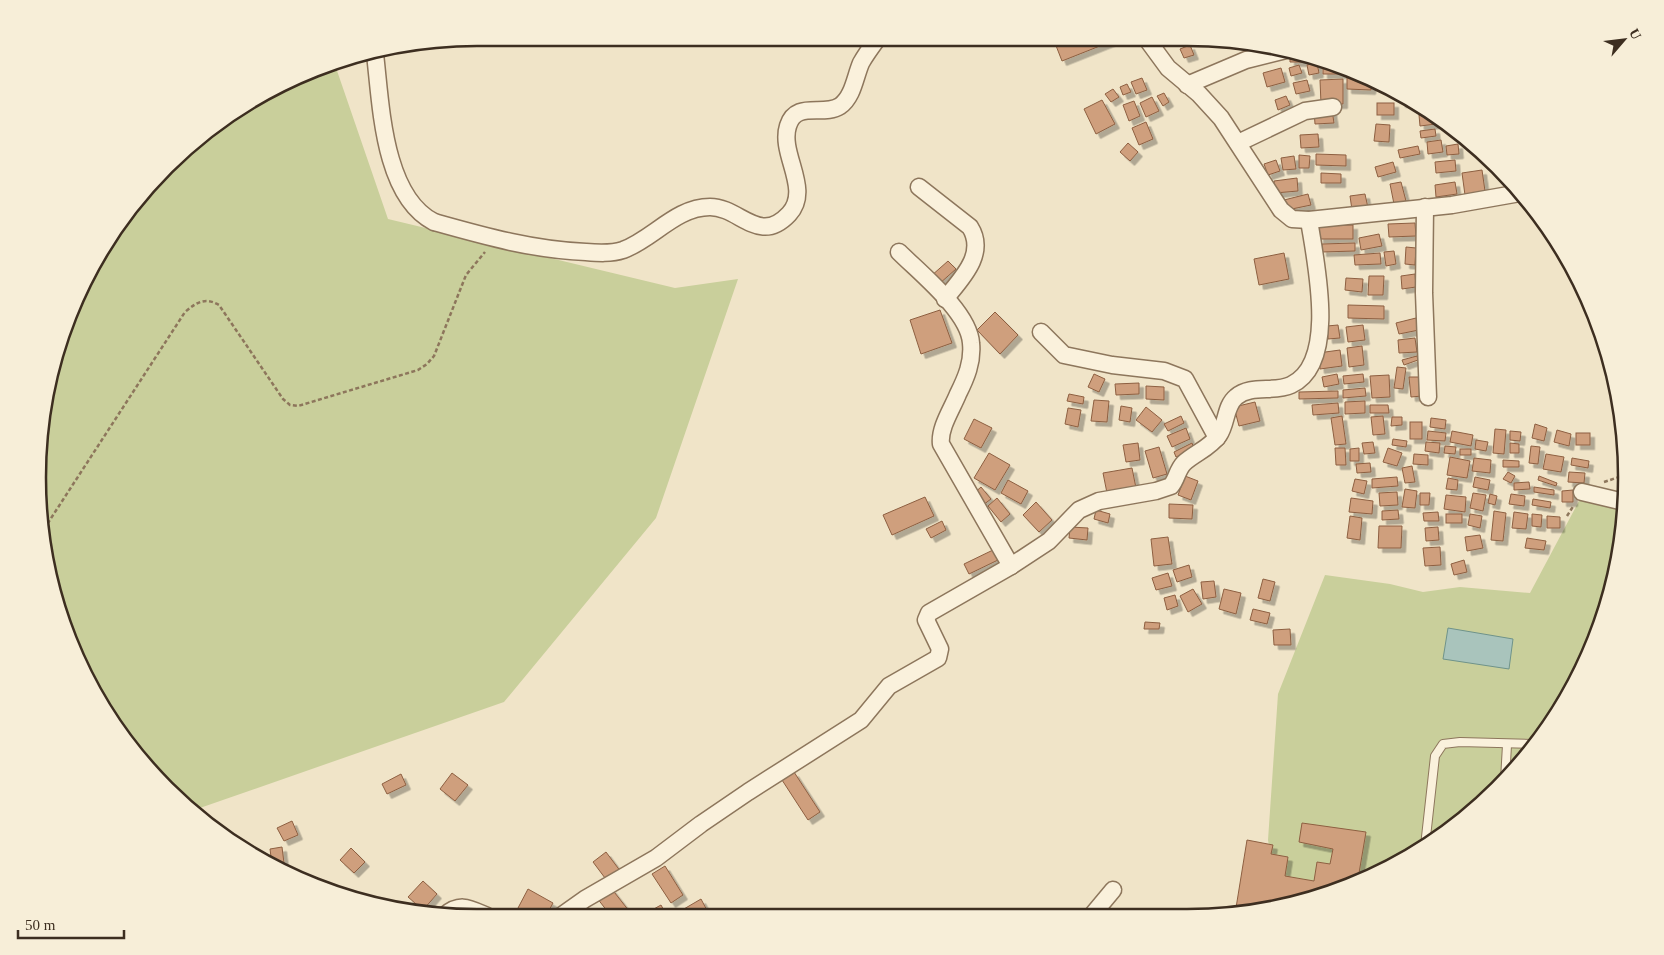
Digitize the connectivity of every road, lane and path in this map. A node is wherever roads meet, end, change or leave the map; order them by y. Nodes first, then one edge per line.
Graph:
1 (873, 46) edge
2 (1152, 46) edge
3 (1268, 54) edge
4 (376, 59) edge
5 (1187, 85) junction
6 (1333, 107) dead end
7 (1238, 143) junction
8 (919, 187) dead end
9 (1512, 194) edge
10 (1425, 207) junction
11 (1309, 220) junction
12 (500, 240) junction
13 (899, 252) dead end
14 (945, 299) junction
15 (1040, 332) dead end
16 (1428, 397) dead end
17 (1217, 438) junction
18 (1582, 492) dead end
19 (1617, 500) edge
20 (49, 522) edge
21 (1011, 566) junction
22 (1526, 744) edge
23 (1507, 745) junction
24 (1505, 768) edge
25 (1426, 836) edge
26 (1113, 890) dead end
27 (454, 908) edge
28 (471, 909) edge
29 (571, 909) edge
30 (1097, 909) edge

1 - 12 street
2 - 5 street
3 - 5 street
4 - 12 street
5 - 7 street
6 - 7 street
7 - 11 street
8 - 14 street
9 - 10 street
10 - 11 street
10 - 16 street
11 - 17 street
12 - 20 path
13 - 14 street
14 - 21 street
15 - 17 street
17 - 21 street
18 - 19 street
21 - 29 street
22 - 23 lane
23 - 24 lane
23 - 25 lane
26 - 30 street
27 - 28 street

